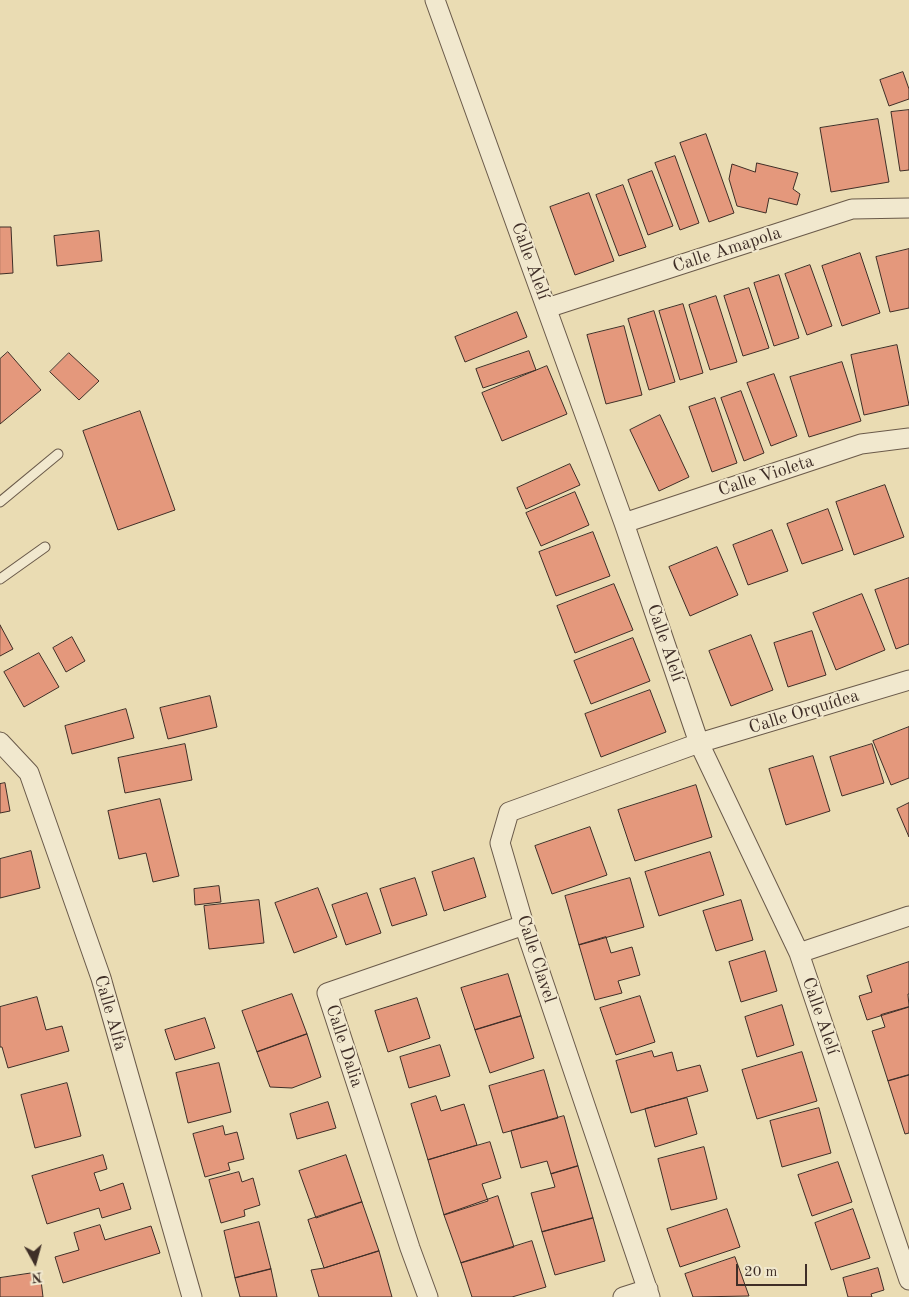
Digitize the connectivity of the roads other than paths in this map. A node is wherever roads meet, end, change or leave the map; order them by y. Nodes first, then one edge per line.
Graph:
1 (435, 0) edge
2 (909, 208) edge
3 (547, 308) junction
4 (909, 438) edge
5 (58, 454) dead end
6 (0, 502) edge
7 (624, 523) junction
8 (45, 547) dead end
9 (0, 579) edge
10 (909, 680) edge
11 (0, 742) edge
12 (699, 743) junction
13 (909, 916) edge
14 (524, 925) junction
15 (799, 954) junction
16 (909, 1280) edge
17 (649, 1293) edge
18 (192, 1297) edge
19 (428, 1297) edge
20 (623, 1297) edge

1 - 3 street, Calle Alelí
2 - 3 street, Calle Amapola
3 - 7 street, Calle Alelí
4 - 7 street, Calle Violeta
5 - 6 lane
7 - 12 street, Calle Alelí
8 - 9 lane
10 - 12 street, Calle Orquídea
11 - 18 street, Calle Alfa
12 - 14 street, Calle Clavel
12 - 15 street, Calle Alelí
13 - 15 street
14 - 17 street, Calle Clavel
14 - 19 street, Calle Dalia
15 - 16 street, Calle Alelí
17 - 20 street

